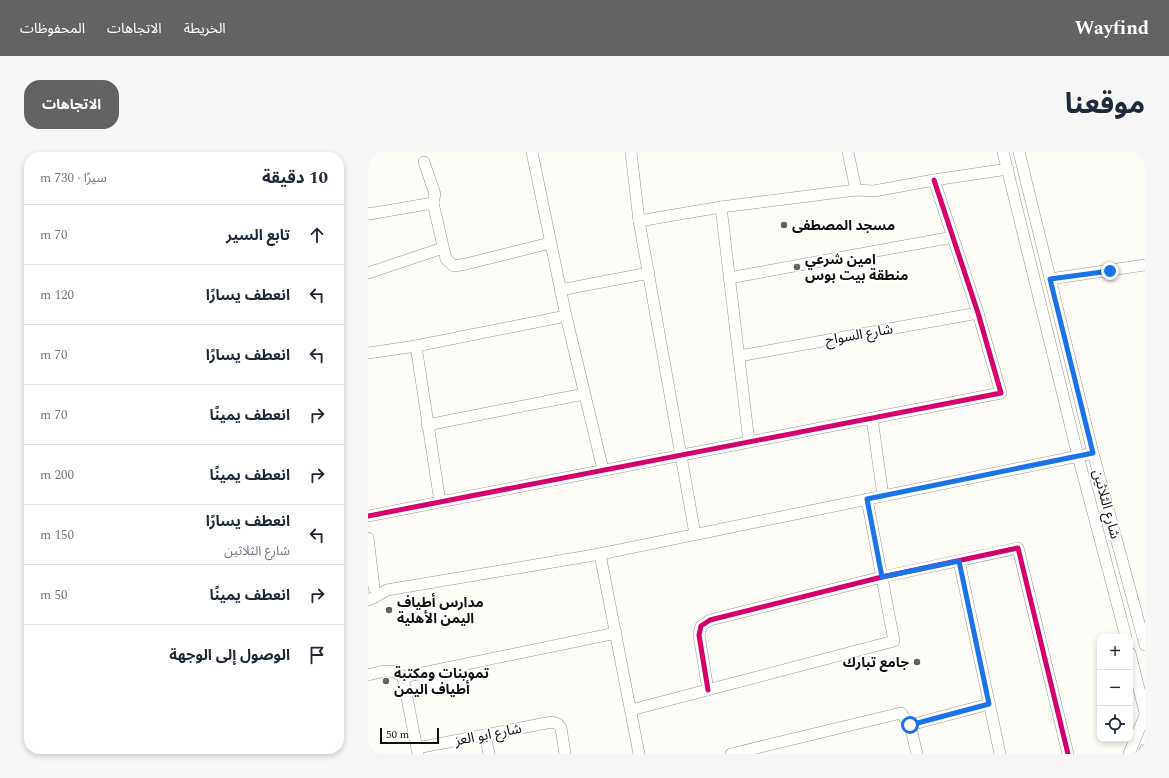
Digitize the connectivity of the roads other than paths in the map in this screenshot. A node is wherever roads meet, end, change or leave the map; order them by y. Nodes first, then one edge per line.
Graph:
1 (532, 152) edge
2 (631, 152) edge
3 (848, 152) edge
4 (1003, 152) edge
5 (1019, 152) edge
6 (424, 162) dead end
7 (1008, 169) junction
8 (934, 180) junction
9 (856, 190) junction
10 (433, 203) junction
11 (721, 207) junction
12 (368, 213) edge
13 (639, 221) junction
14 (953, 237) junction
15 (550, 243) junction
16 (443, 248) junction
17 (1145, 265) edge
18 (368, 273) edge
19 (648, 273) junction
20 (729, 278) junction
21 (1050, 279) junction
22 (560, 290) junction
23 (978, 313) junction
24 (566, 316) junction
25 (416, 346) junction
26 (368, 353) edge
27 (739, 356) junction
28 (584, 394) junction
29 (872, 418) junction
30 (427, 426) junction
31 (749, 442) junction
32 (1093, 453) junction
33 (681, 455) junction
34 (1078, 456) junction
35 (603, 470) junction
36 (883, 496) junction
37 (867, 499) junction
38 (440, 502) junction
39 (368, 516) edge
40 (695, 534) junction
41 (368, 538) edge
42 (600, 554) junction
43 (959, 561) junction
44 (882, 577) junction
45 (371, 588) edge
46 (387, 590) junction
47 (368, 600) edge
48 (1141, 611) edge
49 (1121, 616) junction
50 (616, 633) junction
51 (1125, 634) edge
52 (1145, 645) edge
53 (1133, 665) edge
54 (368, 675) edge
55 (403, 677) junction
56 (708, 690) junction
57 (989, 704) junction
58 (631, 710) junction
59 (1145, 714) edge
60 (910, 725) junction
61 (485, 735) junction
62 (1145, 750) edge
63 (418, 751) edge
64 (489, 754) edge
65 (566, 754) edge
66 (639, 754) edge
67 (731, 754) edge
68 (917, 754) edge
69 (1000, 754) edge
70 (1068, 754) edge
71 (1128, 754) edge
72 (1144, 754) edge

1 - 15 street
2 - 13 street
3 - 9 street
4 - 7 street, شارع الثلاثين
5 - 21 street, شارع الثلاثين
6 - 10 street
7 - 8 street
7 - 34 street, شارع الثلاثين
8 - 9 street
8 - 14 street
9 - 11 street
10 - 12 street
10 - 16 street
11 - 13 street
11 - 20 street
13 - 19 street
14 - 20 street
14 - 23 street
15 - 16 street
15 - 22 street
16 - 18 street
17 - 21 street
19 - 22 street
19 - 33 street
20 - 27 street
21 - 32 street, شارع الثلاثين
22 - 24 street
23 - 27 street, شارع السواح
23 - 29 street
24 - 25 street
24 - 28 street
25 - 26 street
25 - 30 street
27 - 31 street
28 - 30 street
28 - 35 street
29 - 31 street
29 - 36 street
30 - 38 street
31 - 33 street
32 - 34 street
32 - 48 street, شارع الثلاثين
33 - 35 street
33 - 40 street
34 - 36 street
34 - 49 street, شارع الثلاثين
35 - 38 street
36 - 37 street
37 - 40 street
37 - 44 street
38 - 39 street
40 - 42 street
41 - 45 street
42 - 46 street
42 - 50 street
43 - 44 street
43 - 57 street
43 - 70 street
44 - 56 street
44 - 56 street
45 - 46 street
46 - 47 street
48 - 49 street
48 - 52 street, شارع الثلاثين
49 - 51 street, شارع الثلاثين
50 - 55 street
50 - 58 street
53 - 59 street
54 - 55 street
55 - 63 street
56 - 58 street
57 - 60 street
57 - 69 street
58 - 66 street
59 - 71 street
60 - 67 street
60 - 68 street
61 - 63 street, شارع ابو العز
61 - 64 street
61 - 65 street, شارع ابو العز
62 - 72 street

